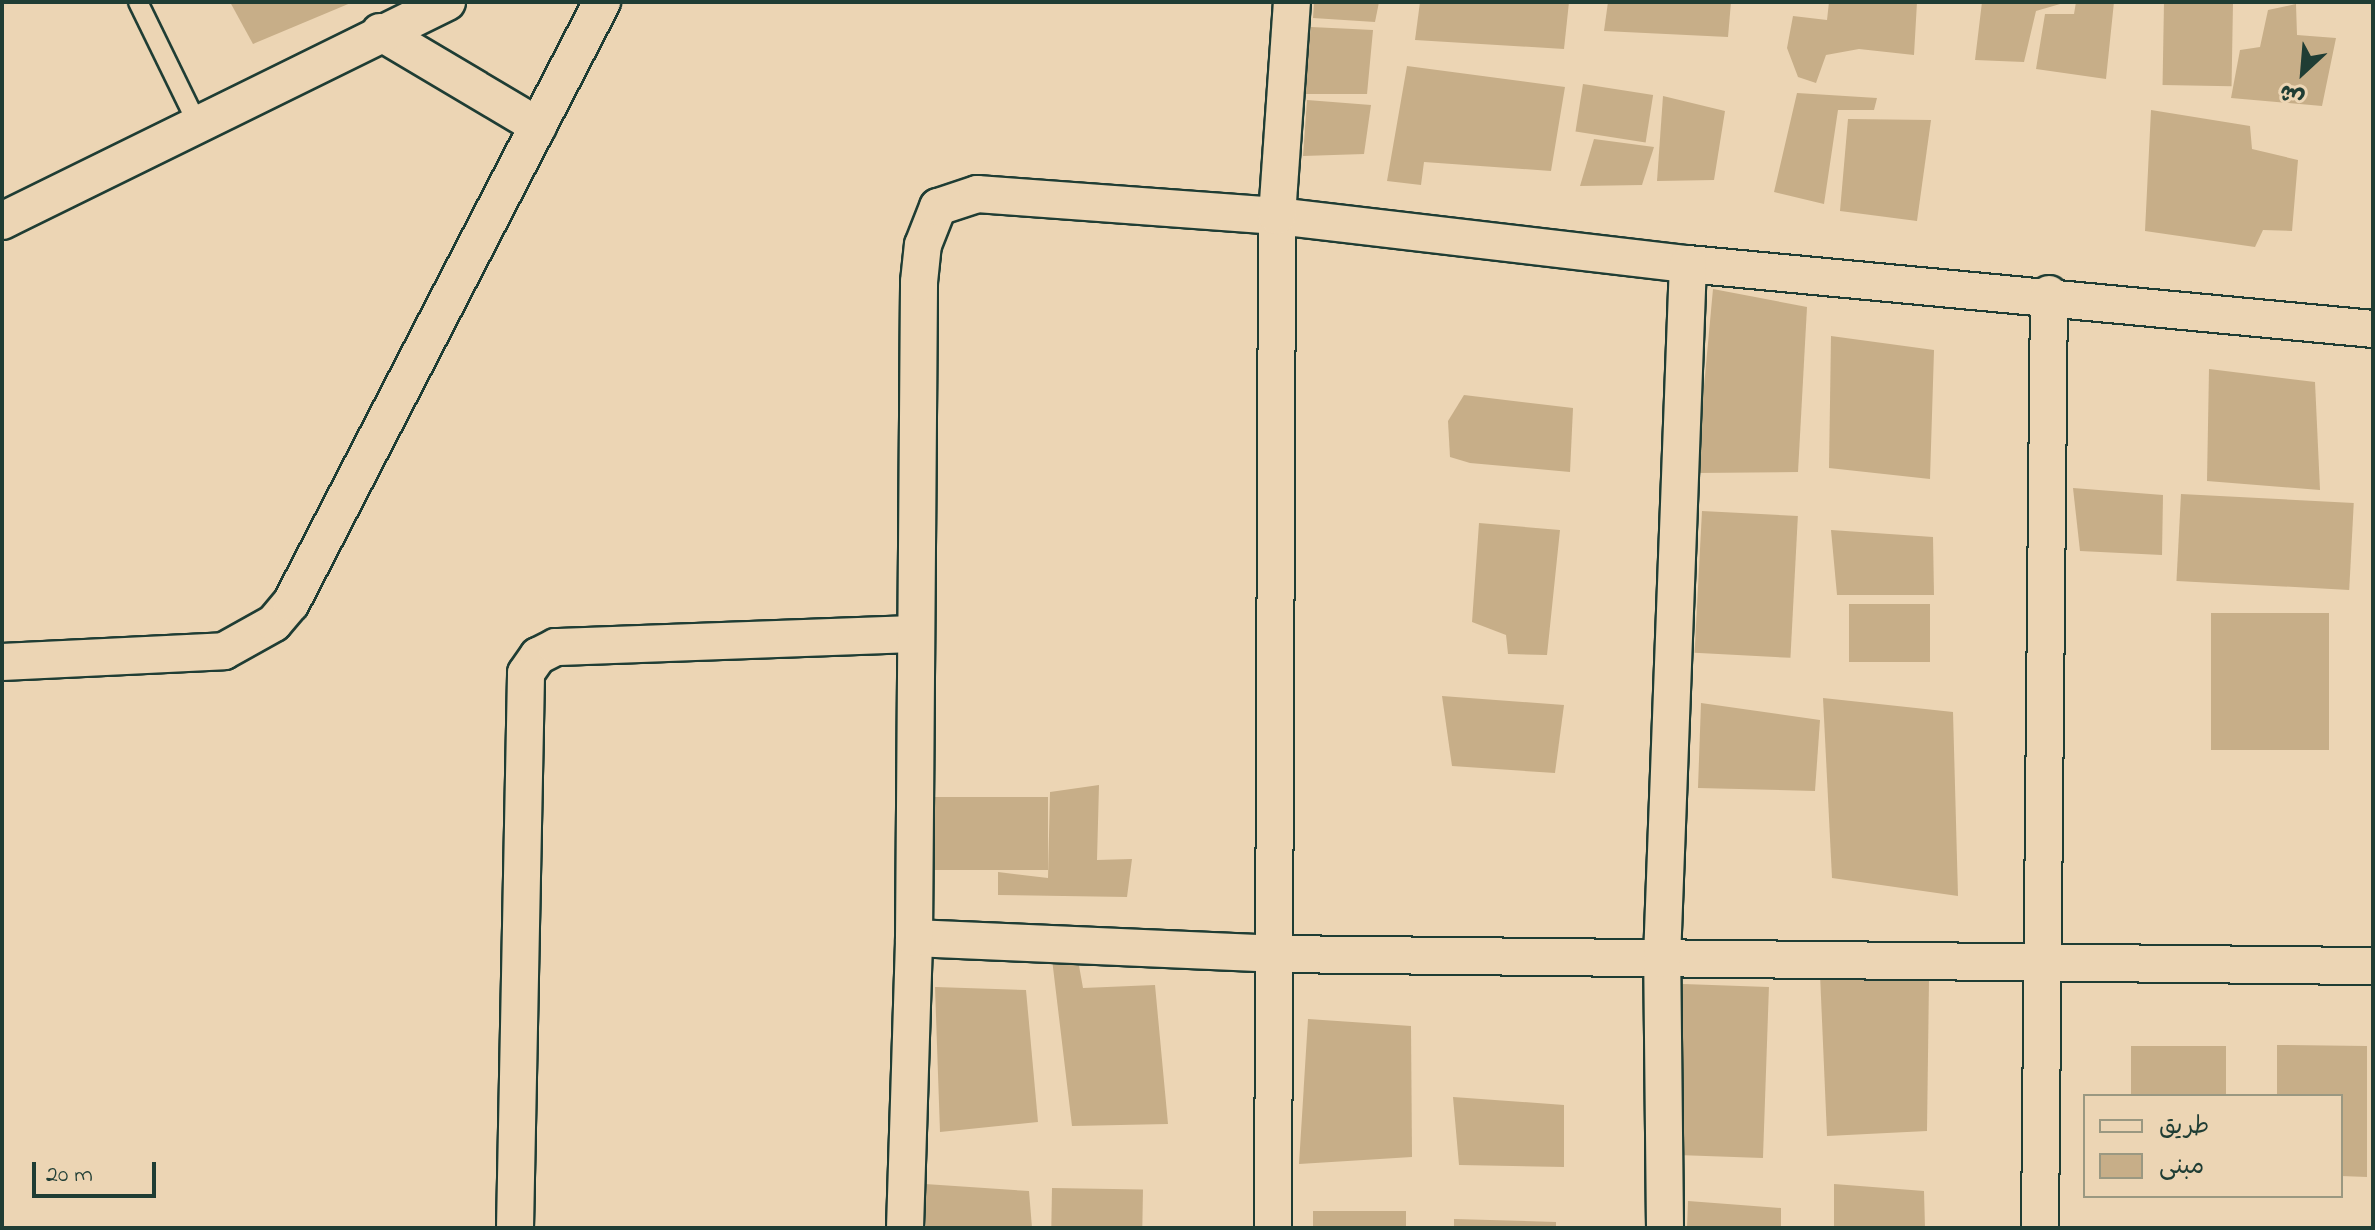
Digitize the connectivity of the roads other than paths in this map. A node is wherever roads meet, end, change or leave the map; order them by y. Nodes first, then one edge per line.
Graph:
1 (138, 2) edge
2 (447, 2) edge
3 (602, 2) edge
4 (1292, 2) edge
5 (380, 32) junction
6 (197, 123) junction
7 (538, 126) junction
8 (1277, 216) junction
9 (2, 221) edge
10 (1688, 264) junction
11 (2049, 294) junction
12 (2373, 329) edge
13 (916, 634) junction
14 (2, 662) edge
15 (914, 938) junction
16 (1274, 954) junction
17 (1662, 959) junction
18 (2040, 959) junction
19 (2373, 966) edge
20 (515, 1228) edge
21 (905, 1228) edge
22 (1273, 1228) edge
23 (1665, 1228) edge
24 (2040, 1228) edge

1 - 6 lane
2 - 5 street
3 - 7 street
4 - 8 street
5 - 6 street
5 - 7 street
6 - 9 street
7 - 14 street
8 - 10 street
8 - 13 street
8 - 16 street
10 - 11 street
10 - 17 street
11 - 12 street
11 - 18 street
13 - 15 street
13 - 20 street
15 - 16 street
15 - 21 street
16 - 17 street
16 - 22 street
17 - 18 street
17 - 23 street
18 - 19 street
18 - 24 street

